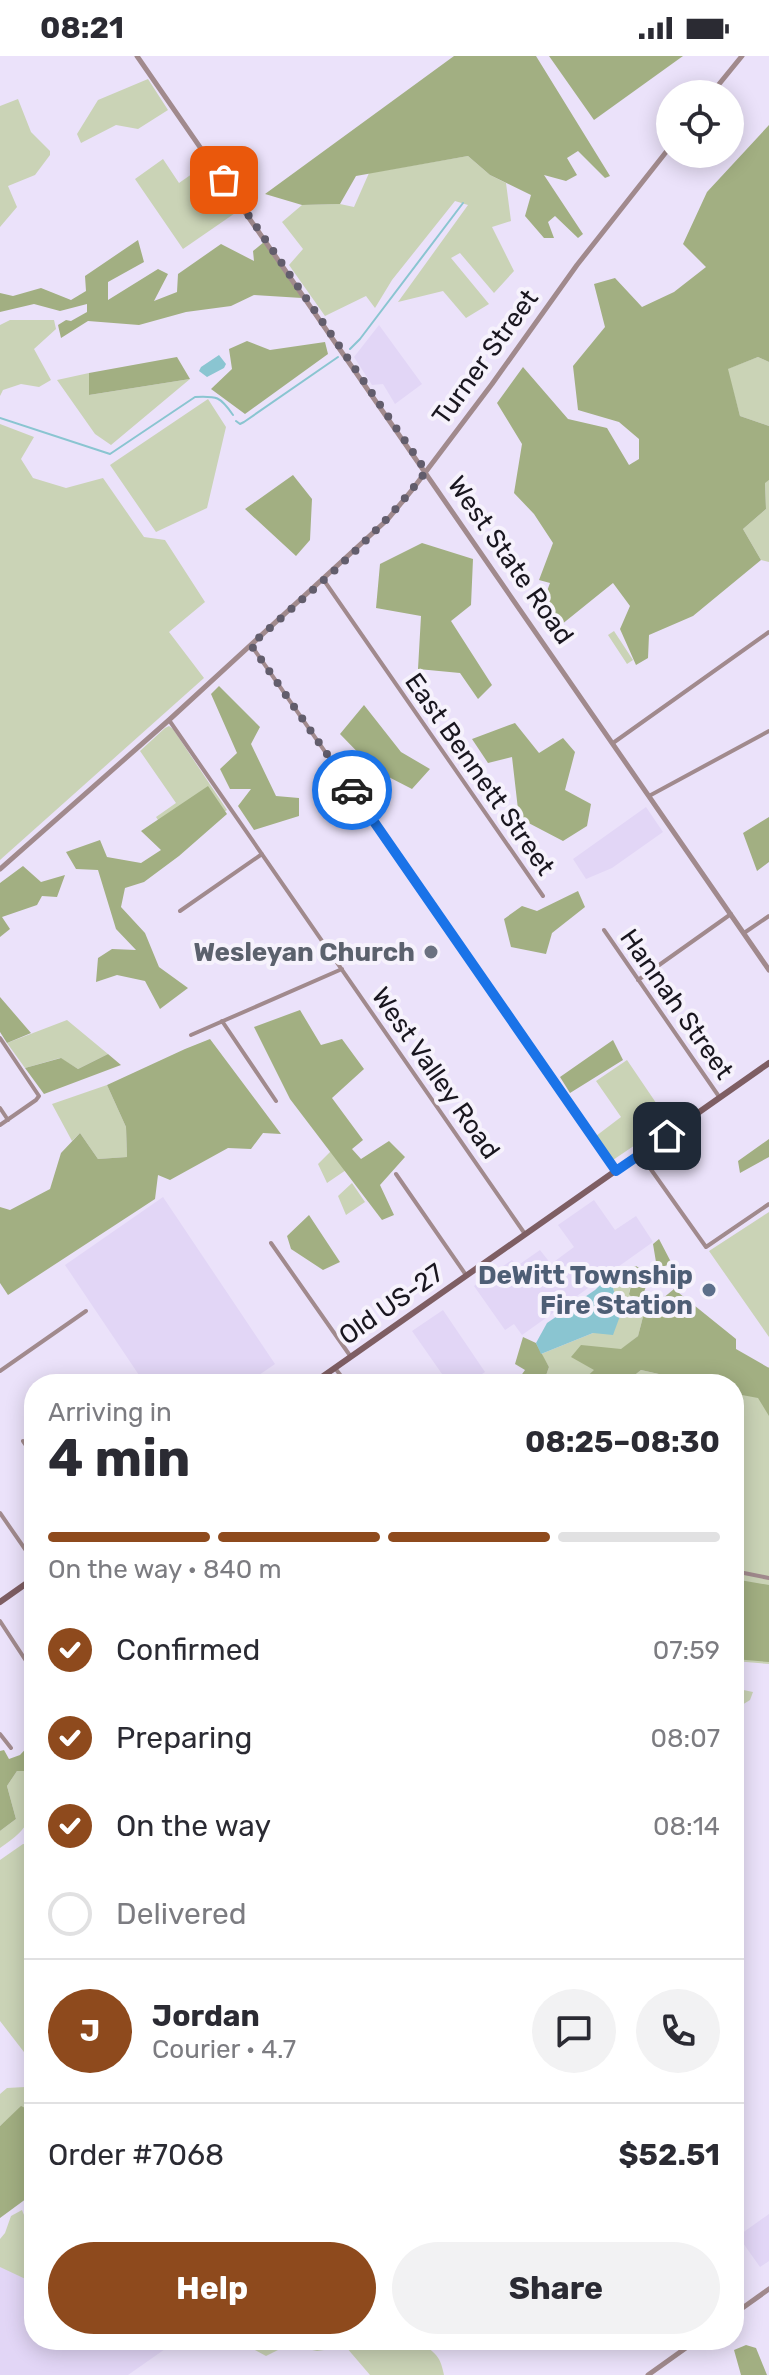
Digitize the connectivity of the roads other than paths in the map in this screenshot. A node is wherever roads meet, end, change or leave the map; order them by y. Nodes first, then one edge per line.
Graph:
1 (137, 56) edge
2 (742, 56) edge
3 (722, 80) edge
4 (656, 165) edge
5 (426, 471) junction
6 (323, 579) junction
7 (769, 632) edge
8 (251, 645) junction
9 (169, 720) junction
10 (769, 731) edge
11 (613, 743) junction
12 (649, 796) junction
13 (262, 854) junction
14 (0, 869) edge
15 (543, 896) dead end
16 (180, 911) dead end
17 (731, 914) junction
18 (769, 916) edge
19 (604, 930) dead end
20 (744, 933) junction
21 (342, 969) junction
22 (769, 970) edge
23 (638, 980) junction
24 (222, 1021) junction
25 (191, 1035) dead end
26 (0, 1038) edge
27 (769, 1063) edge
28 (720, 1098) junction
29 (276, 1101) dead end
30 (0, 1108) edge
31 (8, 1120) junction
32 (0, 1125) edge
33 (640, 1154) junction
34 (616, 1171) junction
35 (396, 1174) dead end
36 (769, 1204) edge
37 (525, 1234) junction
38 (271, 1243) dead end
39 (466, 1275) junction
40 (86, 1311) dead end
41 (351, 1357) junction
42 (335, 1368) junction
43 (0, 1371) edge
44 (326, 1374) edge
45 (340, 1374) edge
46 (0, 1513) edge
47 (24, 1548) edge
48 (744, 1573) edge
49 (769, 1578) edge
50 (24, 1585) edge
51 (0, 1602) edge
52 (0, 1621) edge
53 (24, 1658) edge
54 (0, 1734) edge
55 (11, 1748) dead end
56 (769, 2289) edge
57 (744, 2307) edge
58 (683, 2350) edge
59 (648, 2375) edge

1 - 5 street, West State Road
2 - 3 street
4 - 5 street, Turner Street
5 - 6 street, Turner Street
5 - 11 street, West State Road
6 - 8 street, Turner Street
6 - 15 street, East Bennett Street
7 - 11 street
8 - 9 street, Turner Street
8 - 34 street
9 - 13 street, West Valley Road
9 - 14 street, Turner Street
10 - 12 street
11 - 12 street, West State Road
12 - 17 street, West State Road
13 - 16 street
13 - 21 street, West Valley Road
17 - 20 street, West State Road
17 - 23 street
18 - 20 street
19 - 23 street, Hannah Street
20 - 22 street, West State Road
21 - 24 street
21 - 37 street, West Valley Road
23 - 28 street, Hannah Street
24 - 25 street
24 - 29 street
26 - 31 street
27 - 28 main road, Old US-27
28 - 33 main road, Old US-27
30 - 31 street
31 - 32 street
33 - 34 main road, Old US-27
33 - 36 street
34 - 37 main road, Old US-27
35 - 39 street
37 - 39 main road, Old US-27
38 - 41 street
39 - 41 main road, Old US-27
40 - 43 street
41 - 42 main road, Old US-27
42 - 44 main road, Old US-27
42 - 45 street
46 - 47 street
48 - 49 street
50 - 51 main road
52 - 53 street
54 - 55 street
56 - 57 street
58 - 59 street

